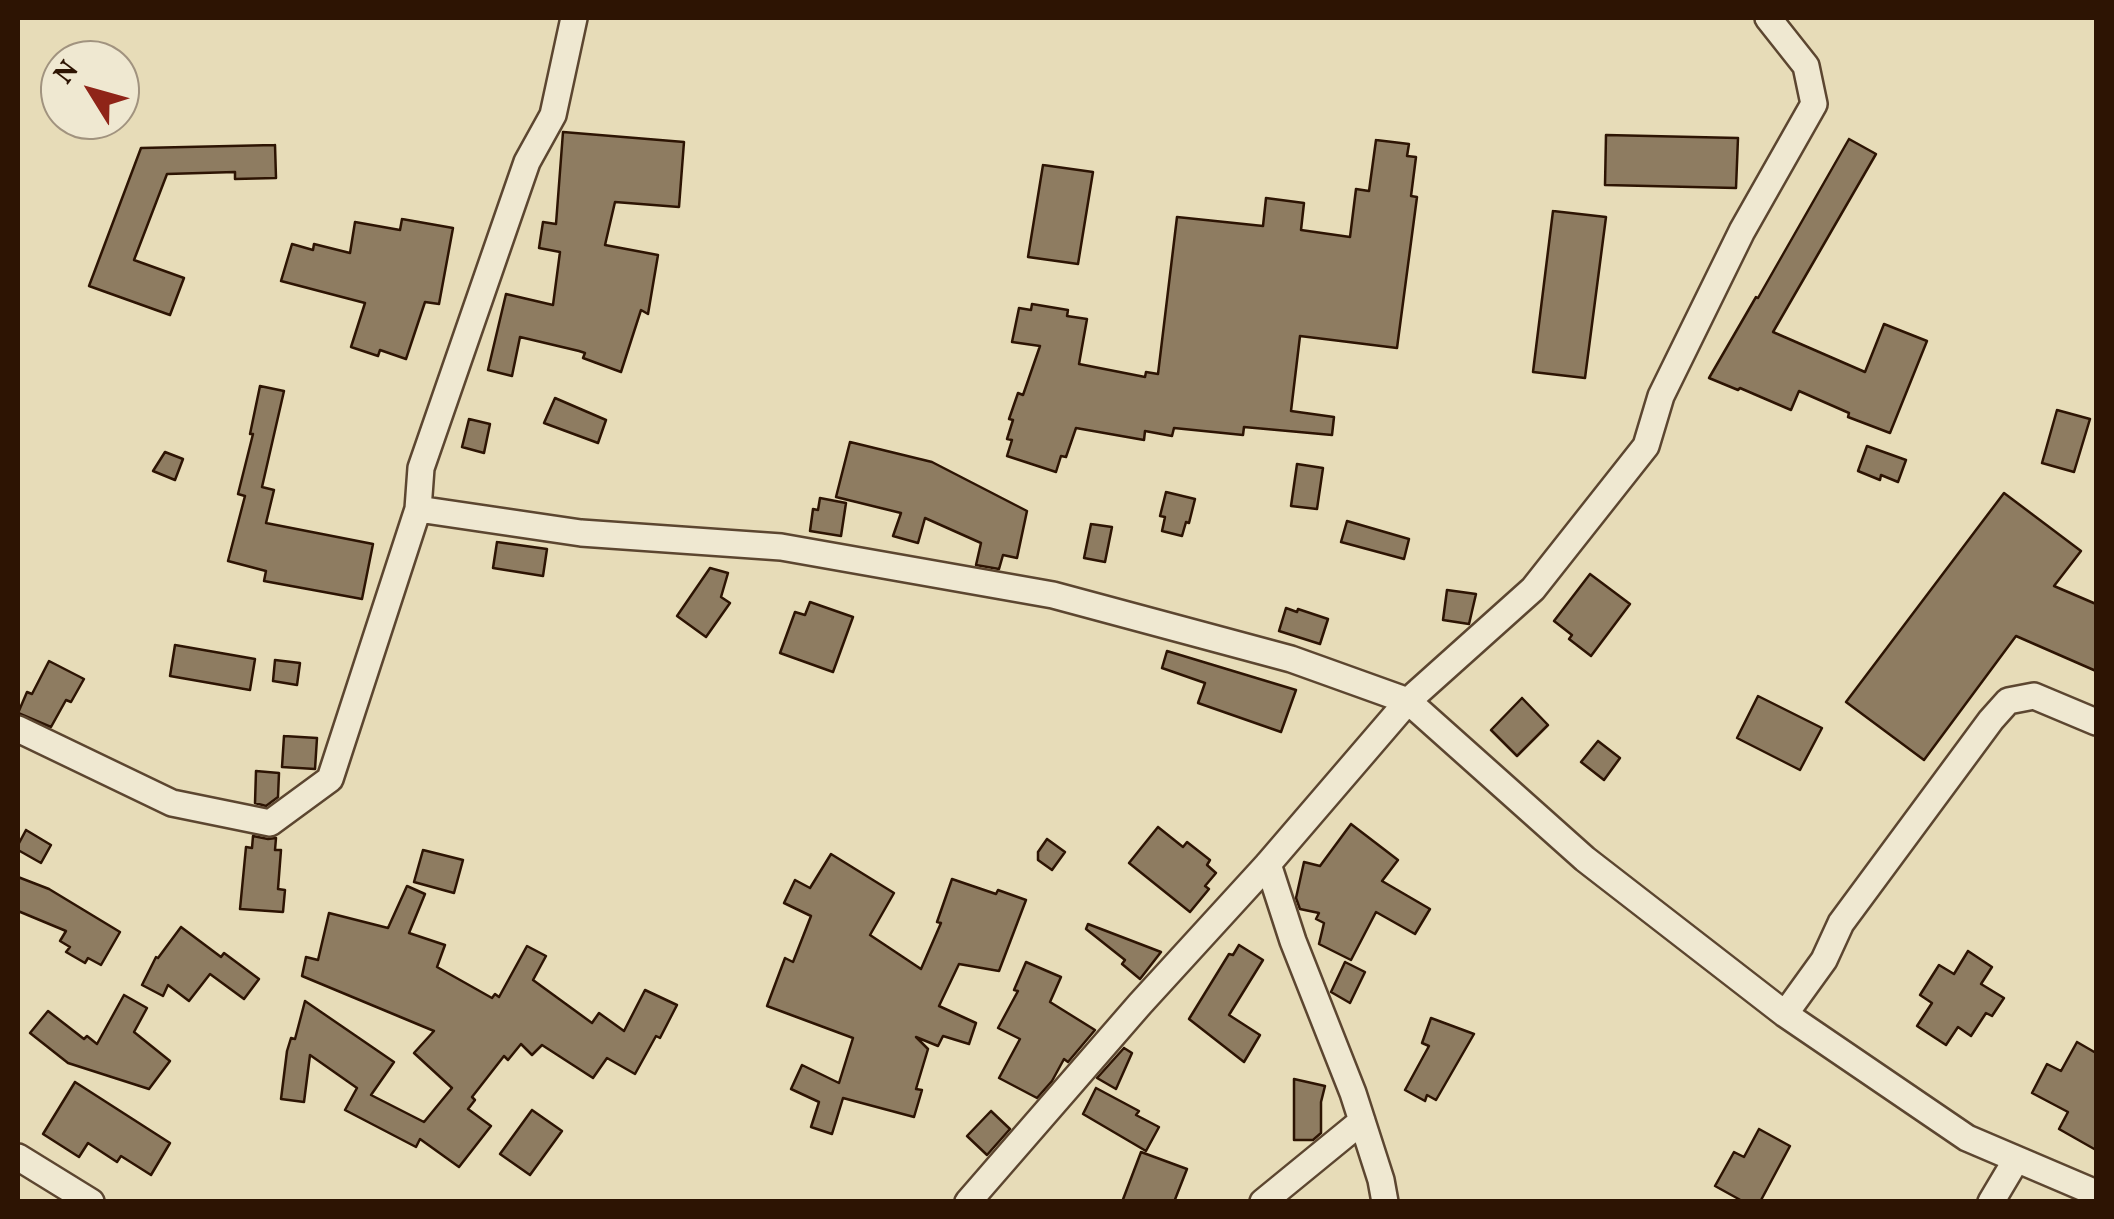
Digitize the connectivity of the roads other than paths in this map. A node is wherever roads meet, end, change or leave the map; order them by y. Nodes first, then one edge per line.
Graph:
1 (574, 18) edge
2 (1768, 18) edge
3 (418, 509) junction
4 (1408, 701) junction
5 (2096, 722) edge
6 (18, 728) edge
7 (1268, 864) junction
8 (1786, 1014) junction
9 (1362, 1121) junction
10 (18, 1157) edge
11 (2016, 1160) junction
12 (2096, 1193) edge
13 (92, 1202) edge
14 (968, 1202) edge
15 (1263, 1202) edge
16 (1385, 1202) edge
17 (1992, 1202) edge

1 - 3 street
2 - 4 street
3 - 4 street
3 - 6 street
4 - 7 street
4 - 8 street
5 - 8 street
7 - 9 street
7 - 14 street
8 - 11 street
9 - 15 street
9 - 16 street
10 - 13 street
11 - 12 street
11 - 17 street

